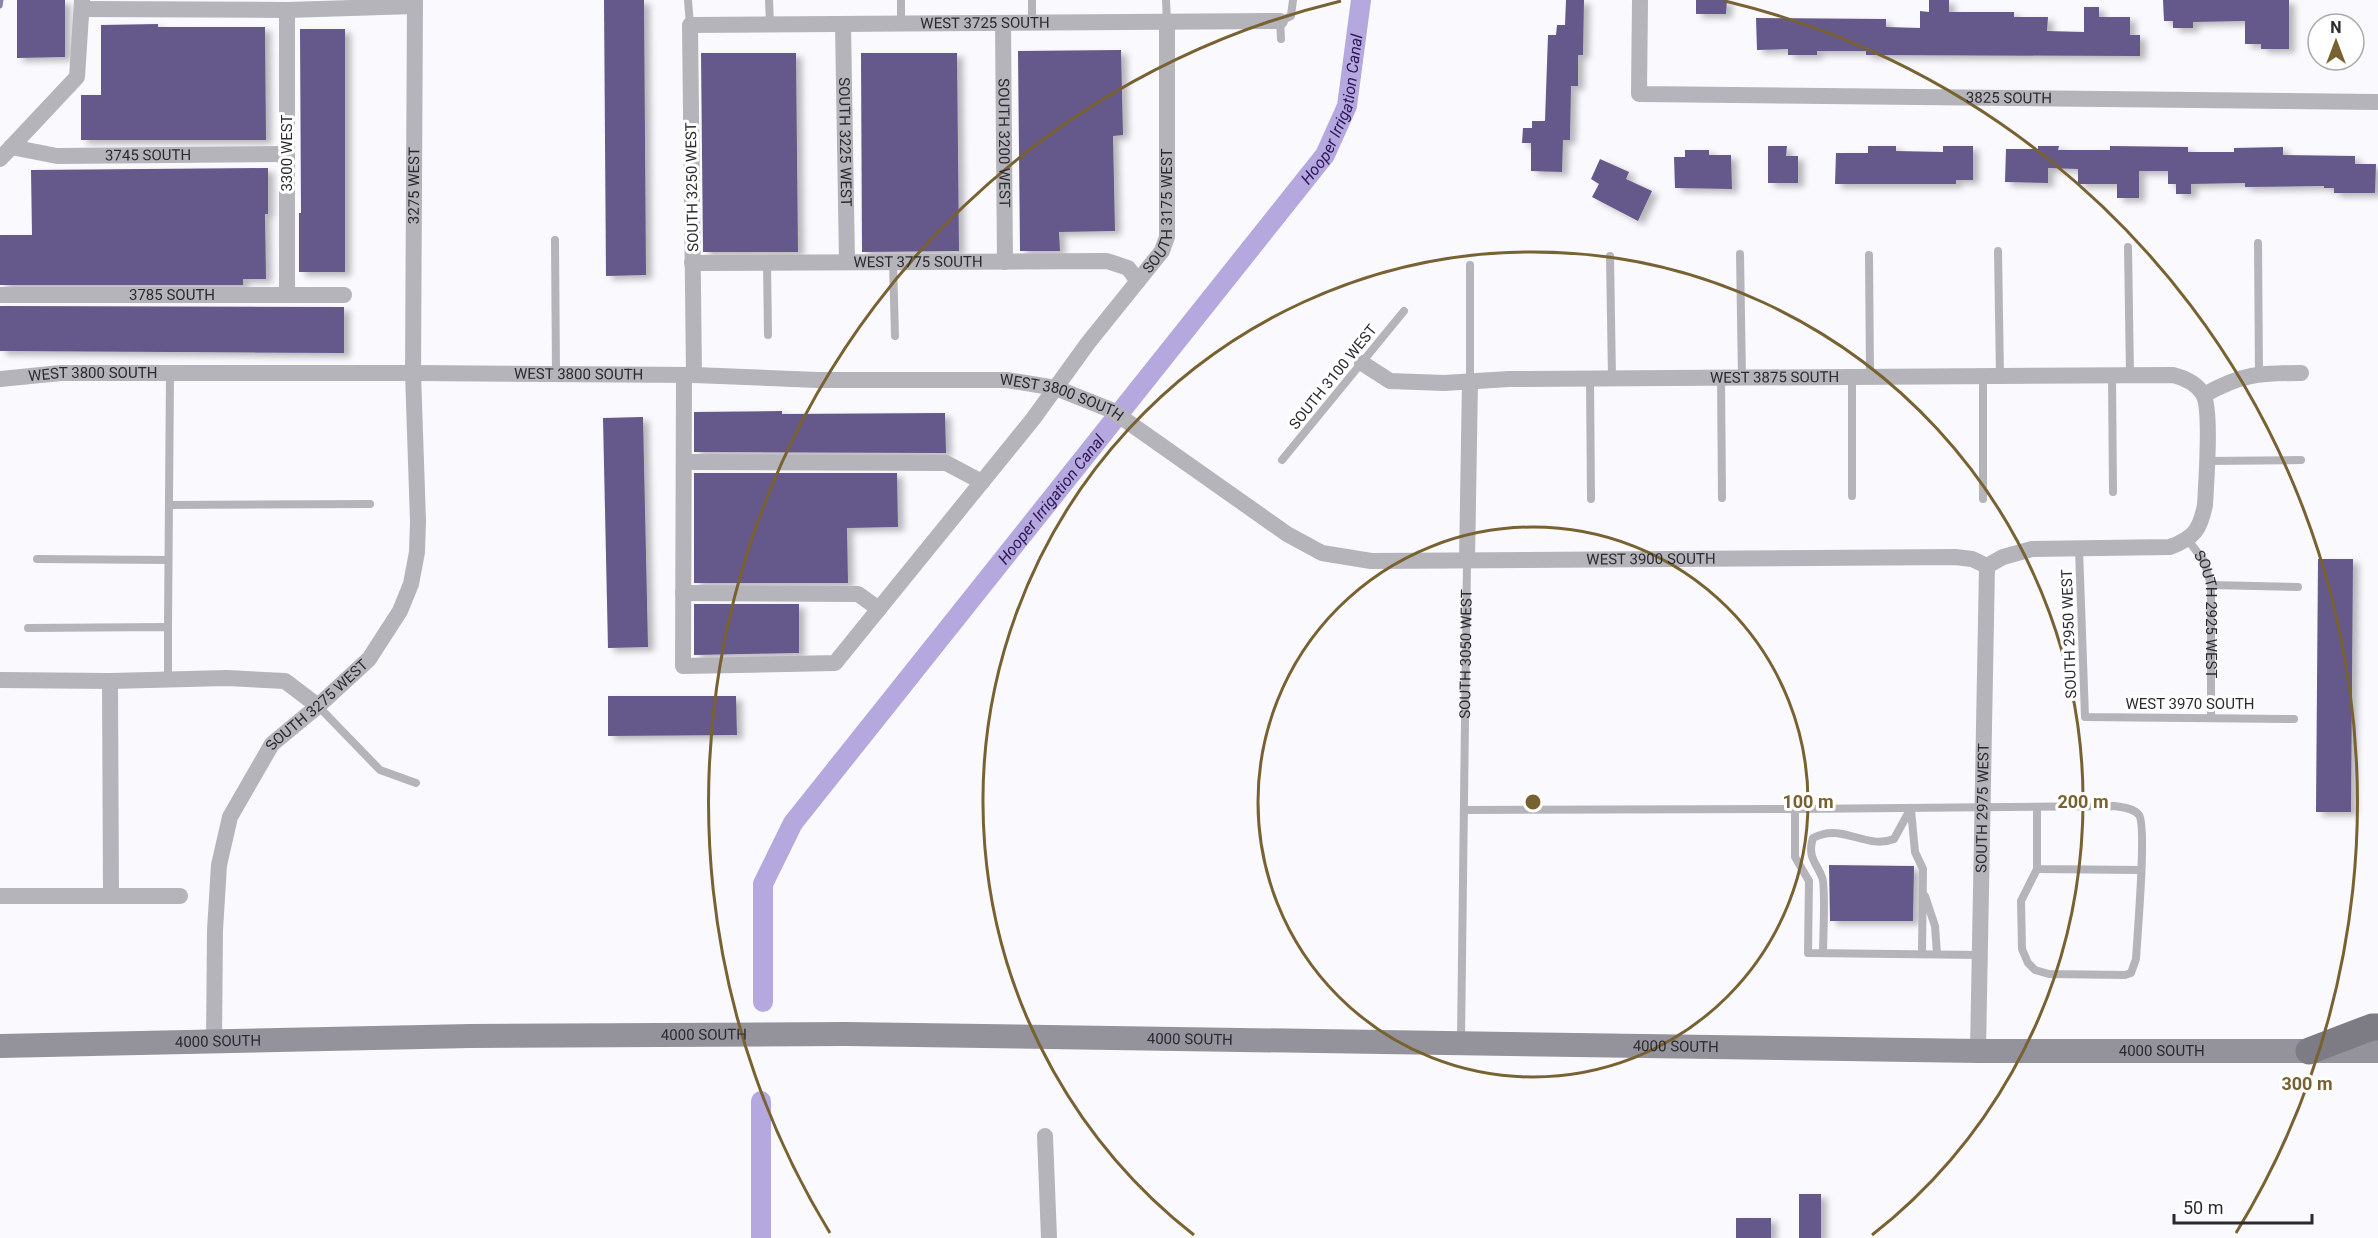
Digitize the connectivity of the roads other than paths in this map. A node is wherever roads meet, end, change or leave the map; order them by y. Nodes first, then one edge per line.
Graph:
1 (688, 0) edge
2 (769, 0) edge
3 (901, 0) edge
4 (1032, 0) edge
5 (1166, 0) edge
6 (1293, 0) edge
7 (1640, 0) edge
8 (415, 3) edge
9 (82, 5) edge
10 (287, 10) junction
11 (1281, 21) junction
12 (1032, 22) junction
13 (1167, 22) junction
14 (901, 23) junction
15 (1003, 23) junction
16 (770, 24) junction
17 (843, 24) junction
18 (690, 25) junction
19 (1281, 39) dead end
20 (2378, 102) edge
21 (6, 153) edge
22 (287, 154) junction
23 (555, 240) dead end
24 (2258, 243) dead end
25 (2128, 247) dead end
26 (1998, 251) dead end
27 (1740, 254) dead end
28 (1869, 255) dead end
29 (1610, 256) dead end
30 (847, 262) junction
31 (893, 262) junction
32 (1005, 262) junction
33 (692, 263) junction
34 (767, 263) junction
35 (1470, 266) dead end
36 (1138, 281) junction
37 (0, 295) edge
38 (287, 295) junction
39 (344, 295) dead end
40 (1404, 311) dead end
41 (768, 335) dead end
42 (895, 336) dead end
43 (1362, 363) junction
44 (170, 373) junction
45 (413, 373) junction
46 (2259, 373) junction
47 (2301, 373) dead end
48 (556, 374) junction
49 (689, 375) junction
50 (2112, 375) junction
51 (2130, 375) junction
52 (1870, 376) junction
53 (1983, 376) junction
54 (2000, 376) junction
55 (1852, 377) junction
56 (1612, 378) junction
57 (1721, 378) junction
58 (1742, 378) junction
59 (0, 379) edge
60 (1590, 379) junction
61 (1470, 381) junction
62 (1056, 388) junction
63 (2204, 395) junction
64 (1145, 432) joint
65 (1282, 460) dead end
66 (2301, 460) dead end
67 (2206, 461) junction
68 (684, 462) junction
69 (982, 482) junction
70 (2113, 492) dead end
71 (1852, 496) dead end
72 (1722, 498) dead end
73 (1592, 499) dead end
74 (1983, 499) dead end
75 (370, 504) dead end
76 (169, 505) junction
77 (2188, 540) junction
78 (2079, 549) junction
79 (37, 559) dead end
80 (168, 560) junction
81 (1467, 561) junction
82 (1987, 566) junction
83 (2211, 585) junction
84 (2298, 587) dead end
85 (683, 593) junction
86 (879, 609) junction
87 (168, 627) junction
88 (28, 628) dead end
89 (0, 680) edge
90 (168, 680) junction
91 (110, 681) junction
92 (318, 706) junction
93 (2085, 717) joint
94 (2211, 718) junction
95 (2294, 719) dead end
96 (416, 783) dead end
97 (2037, 807) junction
98 (1911, 808) junction
99 (1981, 808) junction
100 (1795, 809) junction
101 (1464, 810) junction
102 (2037, 869) junction
103 (2141, 870) junction
104 (1923, 888) junction
105 (0, 896) edge
106 (111, 896) junction
107 (180, 896) dead end
108 (1823, 953) junction
109 (1922, 954) junction
110 (1938, 954) junction
111 (1981, 955) junction
112 (2378, 1027) edge
113 (214, 1041) junction
114 (1461, 1044) junction
115 (0, 1046) edge
116 (1978, 1051) junction
117 (2309, 1051) junction
118 (2378, 1051) edge
119 (1045, 1136) dead end
120 (1049, 1238) edge

1 - 18 lane, SOUTH 3250 WEST
2 - 16 lane
3 - 14 lane
4 - 12 lane
5 - 13 lane, SOUTH 3175 WEST
6 - 11 lane
7 - 20 street, 3825 SOUTH
8 - 10 street
8 - 45 street, 3275 WEST
9 - 10 street
9 - 21 street
10 - 22 street, 3300 WEST
11 - 13 street, WEST 3725 SOUTH
11 - 19 lane
12 - 13 street, WEST 3725 SOUTH
12 - 15 street, WEST 3725 SOUTH
13 - 36 street, SOUTH 3175 WEST
14 - 15 street, WEST 3725 SOUTH
14 - 17 street, WEST 3725 SOUTH
15 - 32 street, SOUTH 3200 WEST
16 - 17 street, WEST 3725 SOUTH
16 - 18 street, WEST 3725 SOUTH
17 - 30 street, SOUTH 3225 WEST
18 - 33 street, SOUTH 3250 WEST
21 - 22 street, 3745 SOUTH
22 - 38 street, 3300 WEST
23 - 48 lane
24 - 46 lane
25 - 51 lane
26 - 54 lane
27 - 58 lane
28 - 52 lane
29 - 56 lane
30 - 31 street, WEST 3775 SOUTH
30 - 34 street, WEST 3775 SOUTH
31 - 32 street, WEST 3775 SOUTH
31 - 42 lane
32 - 36 street, WEST 3775 SOUTH
33 - 34 street, WEST 3775 SOUTH
33 - 49 street, SOUTH 3250 WEST
34 - 41 lane
35 - 61 lane, SOUTH 3050 WEST
36 - 62 street, SOUTH 3175 WEST
37 - 38 street, 3785 SOUTH
38 - 39 street, 3785 SOUTH
40 - 43 lane, SOUTH 3100 WEST
43 - 61 street, WEST 3875 SOUTH
43 - 65 lane, SOUTH 3100 WEST
44 - 45 street, WEST 3800 SOUTH
44 - 59 street, WEST 3800 SOUTH
44 - 76 lane
45 - 48 street, WEST 3800 SOUTH
45 - 92 street, SOUTH 3275 WEST
46 - 47 street
46 - 63 street
48 - 49 street, WEST 3800 SOUTH
49 - 62 street, WEST 3800 SOUTH
49 - 68 street, SOUTH 3250 WEST
50 - 51 street, WEST 3875 SOUTH
50 - 54 street, WEST 3875 SOUTH
50 - 70 lane
51 - 63 street, WEST 3875 SOUTH
52 - 53 street, WEST 3875 SOUTH
52 - 55 street, WEST 3875 SOUTH
53 - 54 street, WEST 3875 SOUTH
53 - 74 lane
55 - 58 street, WEST 3875 SOUTH
55 - 71 lane
56 - 57 street, WEST 3875 SOUTH
56 - 60 street, WEST 3875 SOUTH
57 - 58 street, WEST 3875 SOUTH
57 - 72 lane
60 - 61 street, WEST 3875 SOUTH
60 - 73 lane
61 - 81 street, SOUTH 3050 WEST
62 - 64 street, WEST 3800 SOUTH
62 - 69 street, SOUTH 3175 WEST
63 - 67 street, SOUTH 2925 WEST
64 - 81 street, WEST 3900 SOUTH
66 - 67 lane
67 - 77 street, SOUTH 2925 WEST
68 - 69 street
68 - 85 street, SOUTH 3250 WEST
69 - 86 street, SOUTH 3175 WEST
75 - 76 lane
76 - 80 lane
77 - 78 street
77 - 83 lane, SOUTH 2925 WEST
78 - 82 street
78 - 93 lane, SOUTH 2950 WEST
79 - 80 lane
80 - 87 lane
81 - 82 street, WEST 3900 SOUTH
81 - 101 lane, SOUTH 3050 WEST
82 - 99 street, SOUTH 2975 WEST
83 - 84 lane
83 - 94 lane, SOUTH 2925 WEST
85 - 86 street
85 - 86 street, SOUTH 3250 WEST
87 - 88 lane
87 - 90 lane
89 - 91 street
90 - 91 street
90 - 92 street
91 - 106 street
92 - 96 lane
92 - 113 street, SOUTH 3275 WEST
93 - 94 lane, WEST 3970 SOUTH
94 - 95 lane, WEST 3970 SOUTH
97 - 99 lane
97 - 102 lane
97 - 103 lane
98 - 99 lane
98 - 100 lane
98 - 104 lane
98 - 108 lane
99 - 111 street, SOUTH 2975 WEST
100 - 101 lane
100 - 108 lane
101 - 114 lane, SOUTH 3050 WEST
102 - 103 lane
102 - 103 lane
104 - 109 lane
104 - 110 lane
105 - 106 street
106 - 107 street
108 - 109 lane
109 - 110 lane
110 - 111 lane
111 - 116 street, SOUTH 2975 WEST
112 - 117 main road
113 - 114 main road, 4000 SOUTH
113 - 115 main road, 4000 SOUTH
114 - 116 main road, 4000 SOUTH
116 - 117 main road, 4000 SOUTH
117 - 118 main road, 4000 SOUTH
119 - 120 street

